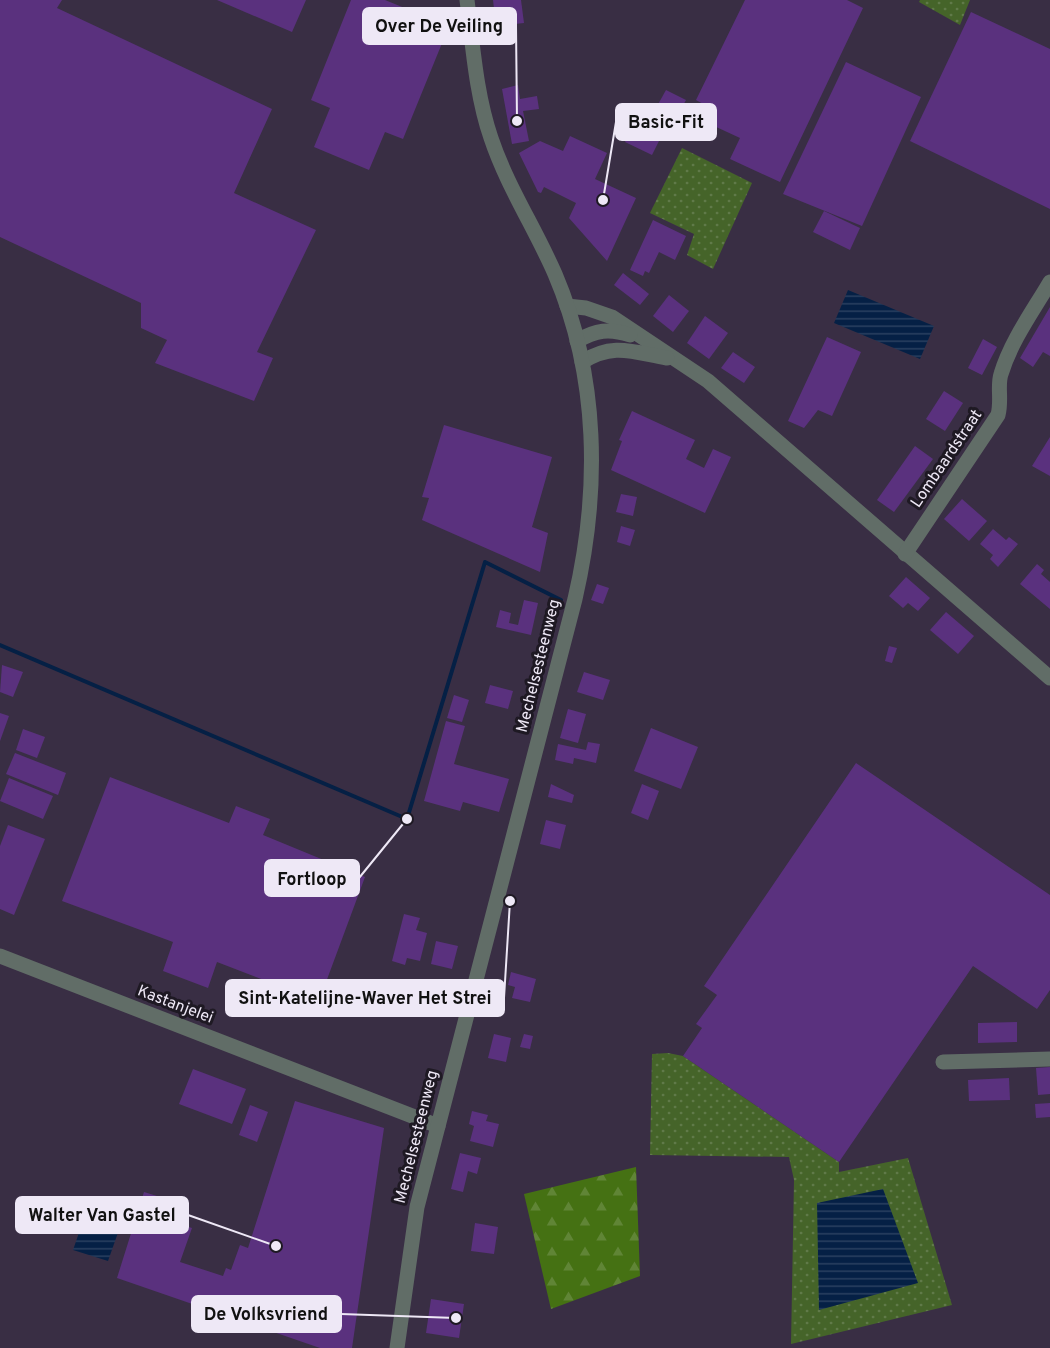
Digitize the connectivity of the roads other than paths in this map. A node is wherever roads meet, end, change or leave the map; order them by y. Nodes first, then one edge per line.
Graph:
1 (467, 0) edge
2 (1050, 282) edge
3 (567, 306) junction
4 (642, 338) junction
5 (577, 341) junction
6 (679, 360) junction
7 (582, 362) junction
8 (905, 554) junction
9 (1050, 678) edge
10 (0, 956) edge
11 (1050, 1059) edge
12 (943, 1062) dead end
13 (438, 1126) junction
14 (397, 1348) edge

1 - 3 street, Mechelsesteenweg
2 - 8 street, Lombaardstraat
3 - 4 street
3 - 5 street, Mechelsesteenweg
4 - 5 street
4 - 6 street
5 - 7 street, Mechelsesteenweg
6 - 7 street
6 - 8 street
7 - 13 street, Mechelsesteenweg
8 - 9 street
10 - 13 street, Kastanjelei
11 - 12 street
13 - 14 street, Mechelsesteenweg

